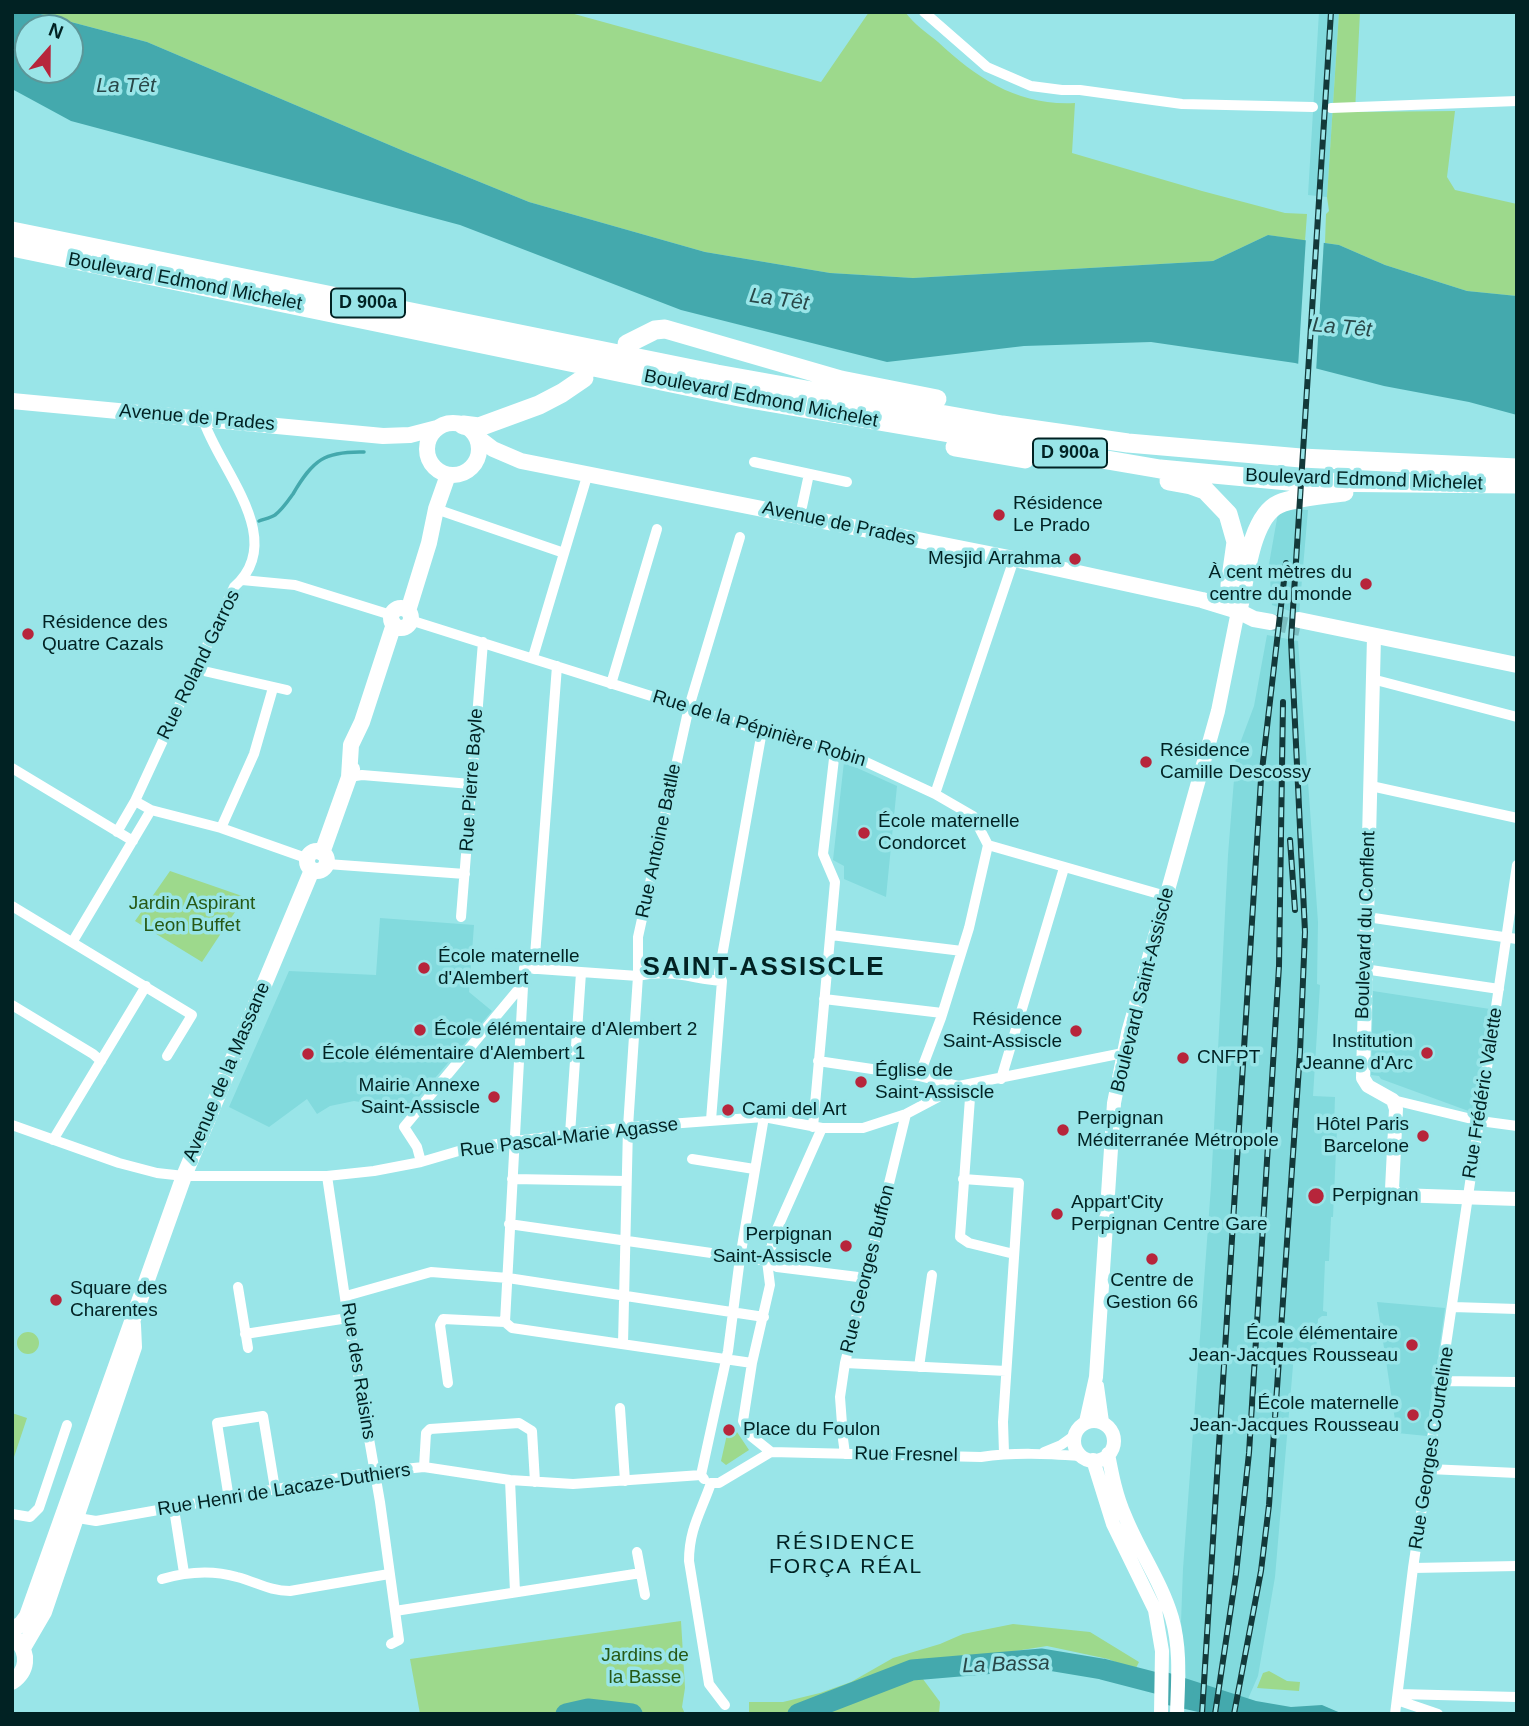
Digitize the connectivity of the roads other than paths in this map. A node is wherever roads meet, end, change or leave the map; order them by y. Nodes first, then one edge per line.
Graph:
1 (924, 12) edge
2 (1517, 101) edge
3 (1313, 107) dead end
4 (1331, 108) dead end
5 (14, 239) edge
6 (627, 344) dead end
7 (584, 377) dead end
8 (841, 380) junction
9 (823, 392) junction
10 (744, 398) junction
11 (12, 401) edge
12 (203, 419) junction
13 (437, 428) junction
14 (469, 430) junction
15 (383, 436) junction
16 (1263, 453) junction
17 (426, 454) junction
18 (521, 461) junction
19 (754, 462) dead end
20 (474, 465) junction
21 (1517, 468) edge
22 (588, 473) junction
23 (809, 474) junction
24 (448, 475) junction
25 (847, 482) dead end
26 (1398, 483) junction
27 (1517, 484) edge
28 (436, 509) junction
29 (800, 516) junction
30 (657, 528) dead end
31 (740, 537) dead end
32 (564, 553) junction
33 (1014, 559) junction
34 (242, 580) junction
35 (1238, 611) junction
36 (401, 617) junction
37 (1272, 618) tunnel mouth
38 (1299, 624) tunnel mouth
39 (1374, 641) junction
40 (484, 642) junction
41 (533, 657) junction
42 (1517, 665) edge
43 (558, 666) junction
44 (195, 669) junction
45 (1373, 679) junction
46 (611, 684) junction
47 (273, 688) junction
48 (288, 690) dead end
49 (689, 707) junction
50 (1517, 717) edge
51 (762, 731) junction
52 (835, 750) junction
53 (12, 768) edge
54 (349, 777) junction
55 (471, 784) junction
56 (1371, 786) junction
57 (936, 794) junction
58 (135, 801) junction
59 (151, 810) junction
60 (1517, 818) edge
61 (221, 828) junction
62 (117, 832) junction
63 (133, 841) junction
64 (988, 845) junction
65 (317, 861) junction
66 (1517, 864) edge
67 (1064, 868) junction
68 (465, 874) junction
69 (1167, 896) junction
70 (12, 906) edge
71 (461, 917) dead end
72 (1367, 917) junction
73 (831, 935) junction
74 (1511, 938) edge
75 (73, 941) junction
76 (961, 951) junction
77 (534, 969) junction
78 (1364, 969) junction
79 (581, 973) junction
80 (638, 976) junction
81 (722, 982) junction
82 (522, 985) junction
83 (146, 986) junction
84 (1499, 989) junction
85 (824, 999) junction
86 (12, 1004) edge
87 (942, 1013) junction
88 (1123, 1053) junction
89 (167, 1056) dead end
90 (101, 1061) junction
91 (818, 1061) junction
92 (919, 1076) junction
93 (1001, 1079) junction
94 (971, 1084) junction
95 (959, 1086) junction
96 (1393, 1100) junction
97 (906, 1114) junction
98 (764, 1117) junction
99 (711, 1120) junction
100 (1480, 1121) junction
101 (12, 1125) edge
102 (1517, 1126) edge
103 (628, 1127) junction
104 (818, 1127) junction
105 (570, 1134) junction
106 (53, 1140) junction
107 (514, 1141) junction
108 (692, 1159) dead end
109 (421, 1162) junction
110 (754, 1169) junction
111 (184, 1176) junction
112 (327, 1176) junction
113 (512, 1179) junction
114 (963, 1179) junction
115 (626, 1181) junction
116 (1468, 1197) junction
117 (1517, 1199) edge
118 (509, 1224) junction
119 (625, 1240) junction
120 (1014, 1255) junction
121 (740, 1258) junction
122 (767, 1261) junction
123 (932, 1275) dead end
124 (508, 1278) junction
125 (866, 1278) junction
126 (238, 1287) dead end
127 (623, 1295) junction
128 (346, 1296) junction
129 (1453, 1307) junction
130 (1517, 1309) edge
131 (732, 1313) junction
132 (764, 1317) junction
133 (348, 1318) junction
134 (133, 1319) junction
135 (505, 1322) junction
136 (245, 1334) junction
137 (624, 1345) junction
138 (248, 1348) dead end
139 (726, 1359) junction
140 (752, 1363) junction
141 (845, 1363) junction
142 (919, 1367) junction
143 (1006, 1371) junction
144 (1096, 1377) junction
145 (1442, 1381) junction
146 (1517, 1382) edge
147 (448, 1383) dead end
148 (620, 1408) dead end
149 (1086, 1422) junction
150 (1102, 1422) junction
151 (842, 1424) dead end
152 (67, 1425) dead end
153 (1075, 1434) junction
154 (843, 1439) dead end
155 (771, 1452) junction
156 (1004, 1453) junction
157 (1041, 1453) junction
158 (845, 1454) junction
159 (1108, 1454) junction
160 (1087, 1458) junction
161 (424, 1467) junction
162 (1429, 1469) junction
163 (373, 1472) junction
164 (1517, 1473) edge
165 (701, 1475) junction
166 (510, 1480) junction
167 (625, 1480) junction
168 (535, 1482) junction
169 (711, 1483) junction
170 (275, 1489) junction
171 (229, 1499) junction
172 (174, 1509) junction
173 (12, 1514) edge
174 (70, 1515) junction
175 (638, 1552) dead end
176 (1517, 1566) edge
177 (1413, 1568) junction
178 (184, 1573) junction
179 (641, 1573) junction
180 (388, 1574) junction
181 (162, 1579) dead end
182 (515, 1592) junction
183 (645, 1595) dead end
184 (395, 1611) junction
185 (12, 1630) edge
186 (18, 1642) edge
187 (391, 1644) dead end
188 (12, 1682) edge
189 (1397, 1697) junction
190 (1517, 1697) edge
191 (725, 1705) dead end
192 (1161, 1714) edge
193 (1177, 1714) edge
194 (1395, 1714) edge
195 (1438, 1714) edge

1 - 3 street
2 - 4 street
5 - 9 highway, Boulevard Edmond Michelet / D 900a
5 - 10 highway, Boulevard Edmond Michelet / D 900a
6 - 8 highway
7 - 14 highway
8 - 9 highway
8 - 16 highway
9 - 16 highway, Boulevard Edmond Michelet / D 900a
10 - 26 highway, Boulevard Edmond Michelet / D 900a
10 - 35 highway
11 - 12 main road, Avenue de Prades
12 - 15 main road, Avenue de Prades
12 - 34 street, Rue Roland Garros
13 - 14 main road
13 - 15 main road, Avenue de Prades
13 - 17 main road
14 - 18 main road, Avenue de Prades
14 - 20 main road
15 - 17 main road, Avenue de Prades
16 - 21 highway, Boulevard Edmond Michelet / D 900a
17 - 24 main road
18 - 20 main road, Avenue de Prades
18 - 22 main road, Avenue de Prades
19 - 23 street
20 - 24 main road
22 - 29 main road, Avenue de Prades
22 - 32 street
23 - 25 street
23 - 29 street
24 - 28 main road, Avenue de la Massane
26 - 27 highway, Boulevard Edmond Michelet / D 900a
26 - 35 highway
28 - 32 street
28 - 36 main road, Avenue de la Massane
29 - 33 main road, Avenue de Prades
30 - 46 street
31 - 49 street, Rue Antoine Batlle
32 - 41 street
33 - 35 main road, Avenue de Prades
33 - 57 street
34 - 36 street, Rue de la Pépinière Robin
34 - 44 street, Rue Roland Garros
35 - 37 main road, Avenue de Prades
35 - 69 street, Boulevard Saint-Assiscle
36 - 40 street, Rue de la Pépinière Robin
36 - 54 main road, Avenue de la Massane
38 - 39 main road
39 - 42 main road
39 - 45 street, Boulevard du Conflent
40 - 41 street, Rue de la Pépinière Robin
40 - 55 street, Rue Pierre Bayle
41 - 43 street, Rue de la Pépinière Robin
43 - 46 street, Rue de la Pépinière Robin
43 - 77 street
44 - 47 street
44 - 58 street, Rue Roland Garros
45 - 50 street
45 - 56 street, Boulevard du Conflent
46 - 49 street, Rue de la Pépinière Robin
47 - 48 street
47 - 61 street
49 - 51 street, Rue de la Pépinière Robin
49 - 80 street, Rue Antoine Batlle
51 - 52 street, Rue de la Pépinière Robin
51 - 81 street
52 - 57 street, Rue de la Pépinière Robin
52 - 73 street
53 - 62 street
54 - 55 street
54 - 65 main road, Avenue de la Massane
55 - 68 street, Rue Pierre Bayle
56 - 60 street
56 - 72 street, Boulevard du Conflent
57 - 64 street, Rue de la Pépinière Robin
58 - 59 street
58 - 62 street, Rue Roland Garros
59 - 61 street
59 - 63 street
61 - 65 street
62 - 63 street
63 - 75 street
64 - 67 street
64 - 76 street
65 - 68 street
65 - 111 main road, Avenue de la Massane
66 - 74 street, Rue Frédéric Valette
67 - 69 street
67 - 93 street
68 - 71 street, Rue Pierre Bayle
69 - 88 street, Boulevard Saint-Assiscle
70 - 75 street
72 - 74 street
72 - 78 street, Boulevard du Conflent
73 - 76 street
73 - 85 street
74 - 84 street, Rue Frédéric Valette
75 - 83 street
76 - 87 street
77 - 79 street
77 - 82 street
78 - 84 street
78 - 96 street, Boulevard du Conflent
79 - 80 street
79 - 105 street
80 - 81 street
80 - 103 street, Rue Antoine Batlle
81 - 99 street
82 - 107 street
82 - 109 street
83 - 89 street
83 - 90 street
84 - 100 street, Rue Frédéric Valette
85 - 87 street
85 - 91 street
86 - 90 street
87 - 92 street
88 - 93 street, Rue Pascal-Marie Agasse
88 - 144 street, Boulevard Saint-Assiscle
90 - 106 street
91 - 92 street
91 - 104 street
92 - 95 street
93 - 94 street, Rue Pascal-Marie Agasse
94 - 95 street, Rue Pascal-Marie Agasse
94 - 114 street
95 - 97 street, Rue Pascal-Marie Agasse
96 - 100 street
96 - 116 street
97 - 104 street, Rue Pascal-Marie Agasse
97 - 125 street, Rue Georges Buffon
98 - 99 street, Rue Pascal-Marie Agasse
98 - 104 street, Rue Pascal-Marie Agasse
98 - 110 street
99 - 103 street, Rue Pascal-Marie Agasse
100 - 102 street
100 - 116 street, Rue Frédéric Valette
101 - 106 street, Rue Pascal-Marie Agasse
103 - 105 street, Rue Pascal-Marie Agasse
103 - 115 street, Rue Antoine Batlle
104 - 122 street
105 - 107 street, Rue Pascal-Marie Agasse
106 - 111 street, Rue Pascal-Marie Agasse
107 - 109 street, Rue Pascal-Marie Agasse
107 - 113 street
108 - 110 street
109 - 112 street, Rue Pascal-Marie Agasse
110 - 121 street
111 - 112 street, Rue Pascal-Marie Agasse
111 - 134 main road, Avenue de la Massane
112 - 128 street, Rue des Raisins
113 - 115 street
113 - 118 street
114 - 120 street
114 - 120 street
115 - 119 street, Rue Antoine Batlle
116 - 117 street
116 - 129 street, Rue Georges Courteline
118 - 119 street
118 - 124 street
119 - 121 street
119 - 127 street, Rue Antoine Batlle
120 - 143 street
121 - 122 street
121 - 131 street
122 - 125 street
122 - 132 street
123 - 142 street
124 - 127 street
124 - 128 street
124 - 135 street
125 - 141 street, Rue Georges Buffon
126 - 136 street
127 - 131 street
127 - 137 street, Rue Antoine Batlle
128 - 133 street, Rue des Raisins
129 - 130 street
129 - 145 street, Rue Georges Courteline
131 - 132 street
131 - 139 street
132 - 140 street
133 - 136 street
133 - 163 street, Rue des Raisins
134 - 174 main road, Avenue de la Massane
134 - 174 main road
135 - 137 street
135 - 147 street
136 - 138 street
137 - 139 street
139 - 140 street
139 - 165 street
140 - 155 street
141 - 142 street
141 - 151 street, Rue Georges Buffon
142 - 143 street
143 - 156 street
144 - 149 street, Boulevard Saint-Assiscle
144 - 150 street, Boulevard Saint-Assiscle
145 - 146 street
145 - 162 street, Rue Georges Courteline
148 - 167 street
149 - 150 street
149 - 153 street
150 - 159 street
152 - 173 street
153 - 157 street, Rue Fresnel
153 - 160 street
154 - 158 street
155 - 158 street, Rue Fresnel
155 - 169 street
156 - 157 street, Rue Fresnel
156 - 158 street, Rue Fresnel
157 - 160 street, Rue Fresnel
159 - 160 street
159 - 193 street
160 - 192 street
161 - 163 street, Rue Henri de Lacaze-Duthiers
161 - 166 street, Rue Henri de Lacaze-Duthiers
161 - 168 street
162 - 164 street
162 - 177 street, Rue Georges Courteline
163 - 170 street, Rue Henri de Lacaze-Duthiers
163 - 180 street, Rue des Raisins
165 - 167 street, Rue Henri de Lacaze-Duthiers
165 - 169 street
166 - 168 street, Rue Henri de Lacaze-Duthiers
166 - 182 street
167 - 168 street, Rue Henri de Lacaze-Duthiers
169 - 191 street
170 - 171 street, Rue Henri de Lacaze-Duthiers
170 - 171 street
171 - 172 street, Rue Henri de Lacaze-Duthiers
172 - 174 street, Rue Henri de Lacaze-Duthiers
172 - 178 street
174 - 185 main road
174 - 186 main road
175 - 179 street
176 - 177 street
177 - 189 street, Rue Georges Courteline
178 - 180 street
178 - 181 street
179 - 182 street
179 - 183 street
180 - 184 street, Rue des Raisins
182 - 184 street
184 - 187 street, Rue des Raisins
186 - 188 main road
189 - 190 street
189 - 194 street, Rue Georges Courteline
189 - 195 street

